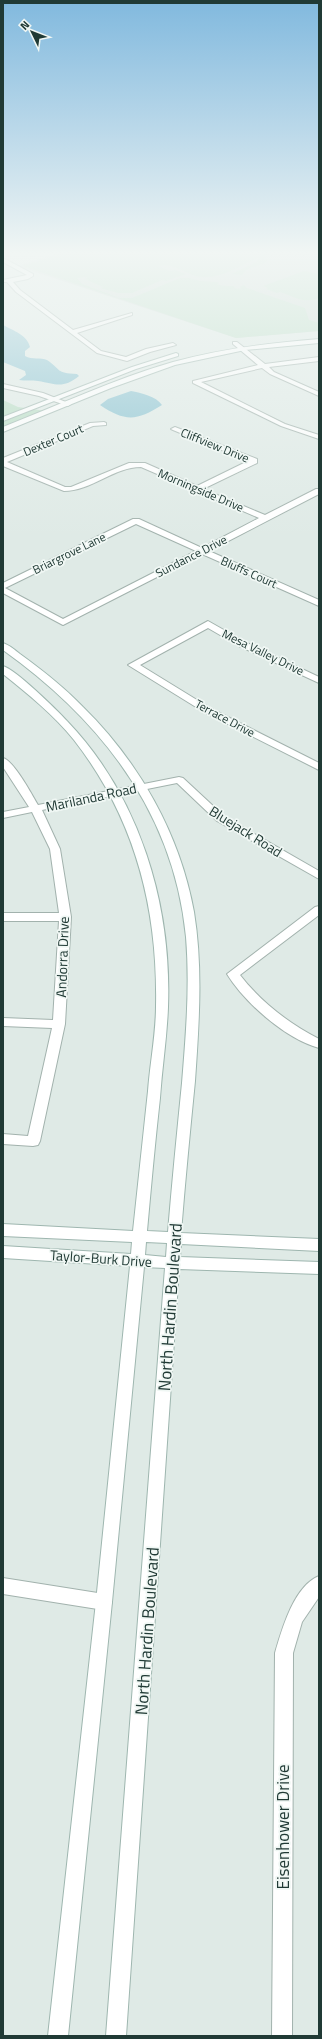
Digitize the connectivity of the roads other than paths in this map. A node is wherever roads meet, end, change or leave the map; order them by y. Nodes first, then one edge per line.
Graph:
1 (94, 348) edge
2 (158, 348) edge
3 (207, 348) edge
4 (250, 348) edge
5 (242, 349) junction
6 (319, 359) edge
7 (262, 366) junction
8 (3, 386) edge
9 (319, 394) edge
10 (55, 399) junction
11 (68, 404) junction
12 (3, 419) edge
13 (104, 424) dead end
14 (175, 428) dead end
15 (3, 430) edge
16 (319, 437) edge
17 (3, 462) edge
18 (199, 488) junction
19 (319, 491) edge
20 (266, 518) junction
21 (136, 521) joint
22 (202, 551) junction
23 (3, 586) edge
24 (3, 590) edge
25 (319, 603) edge
26 (3, 646) edge
27 (133, 665) joint
28 (3, 669) edge
29 (319, 680) edge
30 (3, 761) edge
31 (319, 767) edge
32 (179, 780) joint
33 (141, 787) junction
34 (116, 792) junction
35 (36, 809) junction
36 (3, 815) edge
37 (319, 876) edge
38 (319, 910) edge
39 (3, 917) edge
40 (66, 917) junction
41 (3, 1022) edge
42 (59, 1024) junction
43 (319, 1044) edge
44 (3, 1139) edge
45 (3, 1230) edge
46 (139, 1237) junction
47 (174, 1238) junction
48 (319, 1245) edge
49 (3, 1252) edge
50 (137, 1260) junction
51 (173, 1263) junction
52 (319, 1268) edge
53 (319, 1584) edge
54 (3, 1586) edge
55 (104, 1602) junction
56 (58, 2036) edge
57 (116, 2036) edge
58 (282, 2036) edge

1 - 2 street
3 - 10 street
4 - 5 street
5 - 7 street
5 - 11 street
6 - 7 street
7 - 9 street
7 - 16 street
8 - 10 street
10 - 11 street
10 - 12 street
11 - 15 street
13 - 17 street, Dexter Court
14 - 18 street, Cliffview Drive
17 - 18 street, Morningside Drive
18 - 20 street, Morningside Drive
19 - 20 street, Sundance Drive
20 - 22 street, Sundance Drive
21 - 22 street, Bluffs Court
21 - 23 street, Briargrove Lane
22 - 24 street, Sundance Drive
22 - 25 street, Bluffs Court
26 - 33 street, North Hardin Boulevard
27 - 29 street, Mesa Valley Drive
27 - 31 street, Terrace Drive
28 - 34 street
30 - 35 street, Andorra Drive
32 - 33 street, Marilanda Road
32 - 37 street, Bluejack Road
33 - 34 street, Marilanda Road
33 - 47 street, North Hardin Boulevard
34 - 35 street, Marilanda Road
34 - 46 street
35 - 36 street, Marilanda Road
35 - 40 street, Andorra Drive
38 - 43 street
39 - 40 street
40 - 42 street, Andorra Drive
41 - 42 street
42 - 44 street, Andorra Drive
45 - 46 street, Taylor-Burk Drive
46 - 47 street, Taylor-Burk Drive
46 - 50 street
47 - 48 street, Taylor-Burk Drive
47 - 51 street, North Hardin Boulevard
49 - 50 street, Taylor-Burk Drive
50 - 51 street, Taylor-Burk Drive
50 - 55 street
51 - 52 street, Taylor-Burk Drive
51 - 57 street, North Hardin Boulevard
53 - 58 street, Eisenhower Drive
54 - 55 street
55 - 56 street

